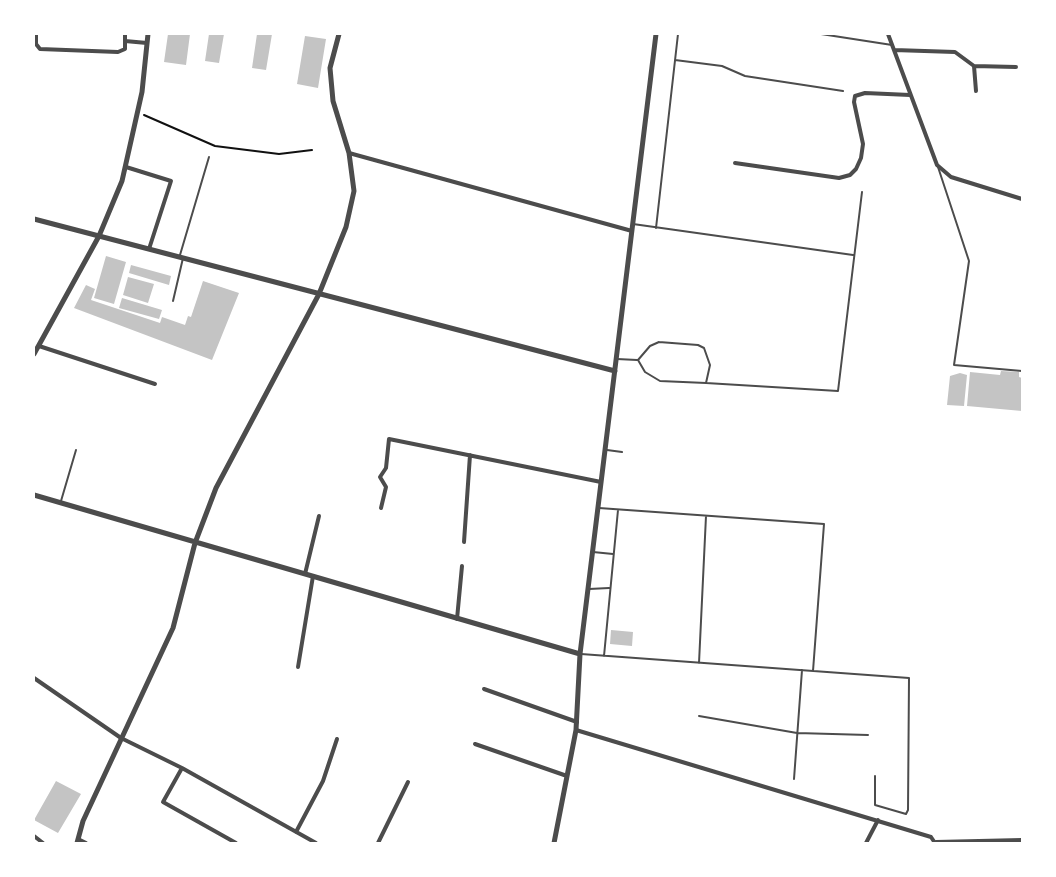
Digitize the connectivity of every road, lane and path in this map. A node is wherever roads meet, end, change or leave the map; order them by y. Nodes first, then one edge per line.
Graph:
1 (36, 34) edge
2 (124, 34) edge
3 (148, 34) edge
4 (338, 34) edge
5 (656, 34) edge
6 (678, 34) edge
7 (821, 34) edge
8 (888, 34) edge
9 (125, 41) junction
10 (147, 43) junction
11 (893, 47) junction
12 (675, 60) junction
13 (974, 66) junction
14 (1016, 67) dead end
15 (843, 91) dead end
16 (976, 91) dead end
17 (910, 95) junction
18 (138, 113) junction
19 (312, 150) dead end
20 (348, 153) junction
21 (209, 157) dead end
22 (735, 163) dead end
23 (937, 165) junction
24 (126, 166) junction
25 (862, 192) dead end
26 (1022, 199) edge
27 (34, 219) edge
28 (632, 228) junction
29 (656, 228) junction
30 (99, 236) junction
31 (149, 250) junction
32 (854, 255) junction
33 (181, 258) junction
34 (319, 294) junction
35 (173, 301) dead end
36 (39, 346) junction
37 (34, 354) edge
38 (617, 358) junction
39 (638, 360) junction
40 (615, 371) junction
41 (1022, 371) edge
42 (706, 382) junction
43 (155, 384) dead end
44 (76, 450) dead end
45 (605, 450) junction
46 (622, 452) dead end
47 (470, 455) junction
48 (601, 482) junction
49 (34, 494) edge
50 (60, 503) junction
51 (381, 508) dead end
52 (598, 508) junction
53 (618, 510) junction
54 (318, 516) dead end
55 (706, 516) junction
56 (464, 542) dead end
57 (195, 543) junction
58 (592, 552) junction
59 (613, 554) junction
60 (462, 566) dead end
61 (305, 574) junction
62 (313, 576) junction
63 (609, 588) junction
64 (588, 589) junction
65 (457, 619) junction
66 (580, 654) junction
67 (604, 656) junction
68 (699, 663) junction
69 (298, 667) dead end
70 (802, 670) junction
71 (813, 671) junction
72 (34, 678) edge
73 (484, 689) dead end
74 (699, 716) dead end
75 (577, 722) junction
76 (576, 730) junction
77 (797, 733) junction
78 (868, 735) dead end
79 (121, 738) junction
80 (337, 739) dead end
81 (475, 744) dead end
82 (182, 768) junction
83 (567, 776) junction
84 (875, 776) dead end
85 (794, 779) dead end
86 (408, 782) dead end
87 (878, 820) junction
88 (296, 832) junction
89 (34, 836) edge
90 (1022, 840) edge
91 (77, 841) edge
92 (43, 843) edge
93 (86, 843) edge
94 (236, 843) edge
95 (316, 843) edge
96 (378, 843) edge
97 (554, 843) edge
98 (866, 843) edge
99 (936, 843) edge

1 - 9 street
2 - 9 street
3 - 10 street
4 - 20 street
5 - 28 street
6 - 12 lane
7 - 11 lane
8 - 11 street
9 - 10 street
10 - 18 street
11 - 13 street
11 - 17 street
12 - 15 lane
12 - 29 lane
13 - 14 street
13 - 16 street
17 - 22 street
17 - 23 street
18 - 19 path
18 - 24 street
20 - 28 street
20 - 34 street
21 - 33 lane
23 - 26 street
23 - 41 lane
24 - 30 street
24 - 31 street
25 - 32 lane
27 - 30 street
28 - 29 lane
28 - 38 street
29 - 32 lane
30 - 31 street
30 - 36 street
31 - 33 street
32 - 42 lane
33 - 34 street
33 - 35 lane
34 - 40 street
34 - 57 street
36 - 37 street
36 - 43 street
38 - 39 lane
38 - 40 street
39 - 42 lane
39 - 42 lane
40 - 45 street
44 - 50 lane
45 - 46 lane
45 - 48 street
47 - 48 street
47 - 51 street
47 - 56 street
48 - 52 street
49 - 50 street
50 - 57 street
52 - 53 lane
52 - 58 street
53 - 55 lane
53 - 59 lane
54 - 61 street
55 - 68 lane
55 - 71 lane
57 - 61 street
57 - 79 street
58 - 59 lane
58 - 64 street
59 - 63 lane
60 - 65 street
61 - 62 street
62 - 65 street
62 - 69 street
63 - 64 lane
63 - 67 lane
64 - 66 street
65 - 66 street
66 - 67 lane
66 - 75 street
67 - 68 lane
68 - 70 lane
70 - 71 lane
70 - 77 lane
71 - 84 lane
72 - 79 street
73 - 75 street
74 - 77 lane
75 - 76 street
76 - 83 street
76 - 87 street
77 - 78 lane
77 - 85 lane
79 - 82 street
79 - 91 street
80 - 88 street
81 - 83 street
82 - 88 street
82 - 94 street
83 - 97 street
86 - 96 street
87 - 98 street
87 - 99 street
88 - 95 street
89 - 92 street
90 - 99 street
91 - 93 street

